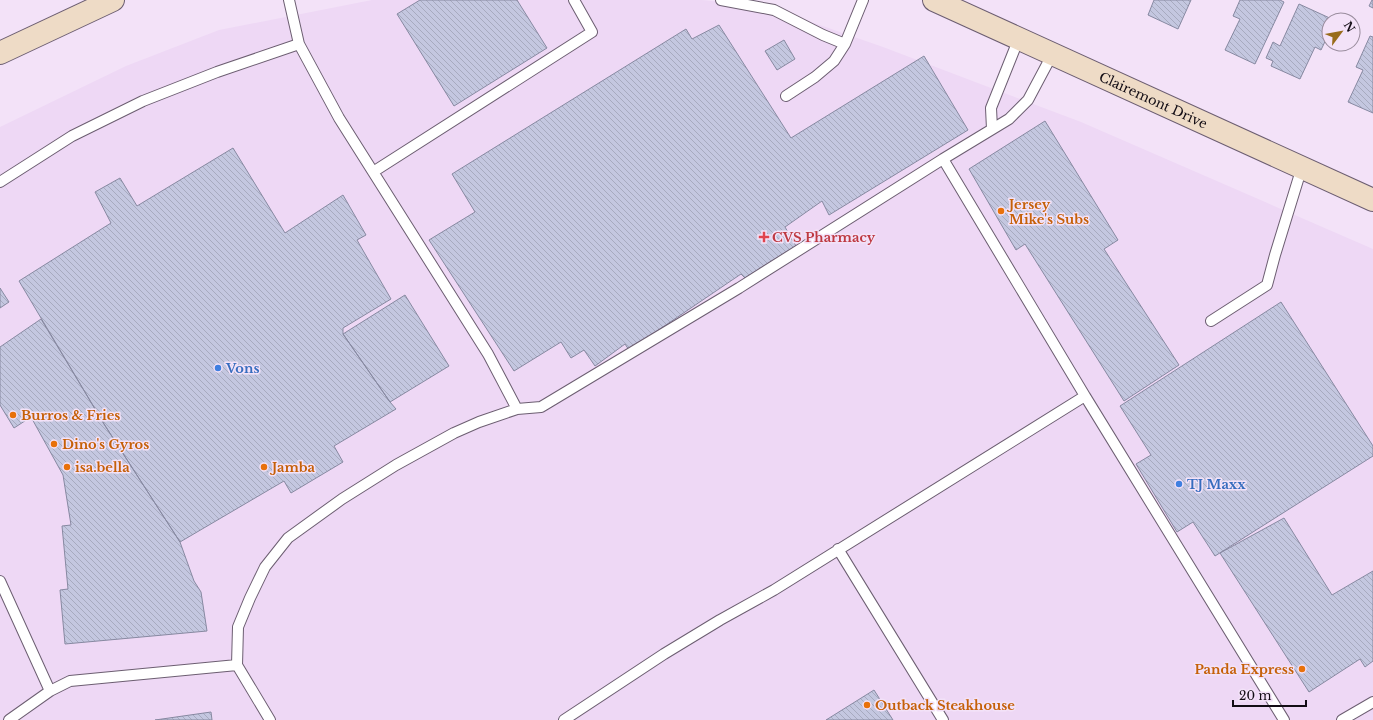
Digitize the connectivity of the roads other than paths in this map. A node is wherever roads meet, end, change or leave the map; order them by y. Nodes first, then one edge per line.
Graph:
1 (113, 0) edge
2 (289, 0) edge
3 (574, 0) edge
4 (721, 0) edge
5 (863, 0) edge
6 (934, 0) edge
7 (1019, 38) junction
8 (299, 44) junction
9 (845, 44) junction
10 (0, 53) edge
11 (1052, 53) junction
12 (786, 96) dead end
13 (992, 130) junction
14 (943, 159) junction
15 (1302, 168) junction
16 (374, 172) junction
17 (0, 182) edge
18 (1373, 200) edge
19 (1211, 322) dead end
20 (1085, 396) junction
21 (516, 409) junction
22 (838, 549) junction
23 (0, 581) edge
24 (237, 665) junction
25 (50, 691) junction
26 (1373, 702) edge
27 (9, 720) edge
28 (270, 720) edge
29 (564, 720) edge
30 (943, 720) edge
31 (1284, 720) edge
32 (1342, 720) edge

1 - 10 main road
2 - 8 lane
3 - 16 lane
4 - 9 lane
5 - 9 lane
6 - 7 main road, Clairemont Drive
7 - 11 main road, Clairemont Drive
7 - 13 lane
8 - 16 lane
8 - 17 lane
9 - 12 lane
11 - 13 lane
11 - 15 main road, Clairemont Drive
13 - 14 lane
14 - 20 lane
14 - 21 lane
15 - 18 main road, Clairemont Drive
15 - 19 lane
16 - 21 lane
20 - 22 lane
20 - 31 lane
21 - 24 lane
22 - 29 lane
22 - 30 lane
23 - 25 lane
24 - 25 lane
24 - 28 lane
25 - 27 lane
26 - 32 lane

